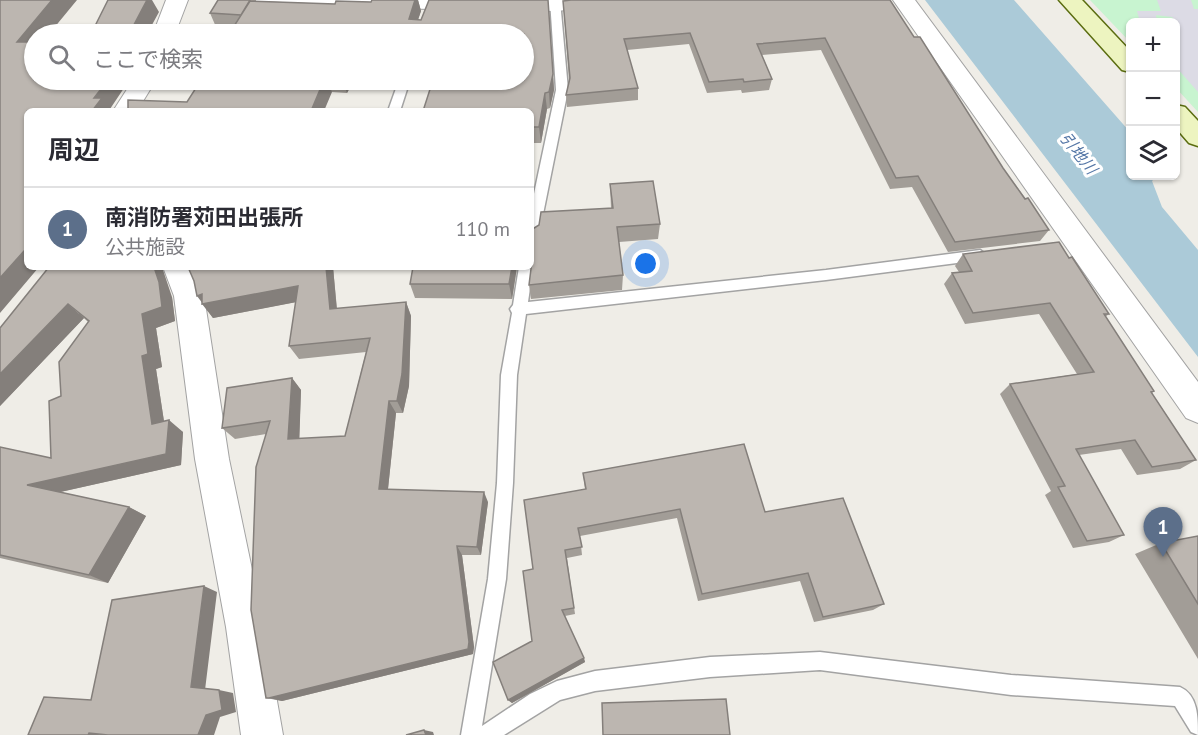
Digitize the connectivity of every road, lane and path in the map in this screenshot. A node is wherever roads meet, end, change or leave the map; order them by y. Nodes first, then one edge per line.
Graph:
1 (177, 0) edge
2 (253, 0) edge
3 (609, 0) edge
4 (904, 0) edge
5 (1070, 0) edge
6 (555, 2) edge
7 (168, 24) edge
8 (1126, 60) edge
9 (138, 90) edge
10 (401, 90) edge
11 (127, 108) edge
12 (395, 108) edge
13 (1180, 117) edge
14 (1198, 137) edge
15 (534, 225) edge
16 (998, 253) edge
17 (178, 270) edge
18 (525, 270) edge
19 (517, 309) junction
20 (1198, 408) edge
21 (1198, 725) edge
22 (262, 735) edge
23 (471, 735) edge
24 (488, 735) edge

1 - 7 street
2 - 6 street
3 - 6 street
4 - 20 street
5 - 8 street
6 - 15 lane
9 - 11 street
10 - 12 lane
13 - 14 street
16 - 19 lane
17 - 22 street
18 - 19 lane
19 - 23 lane
21 - 24 lane

